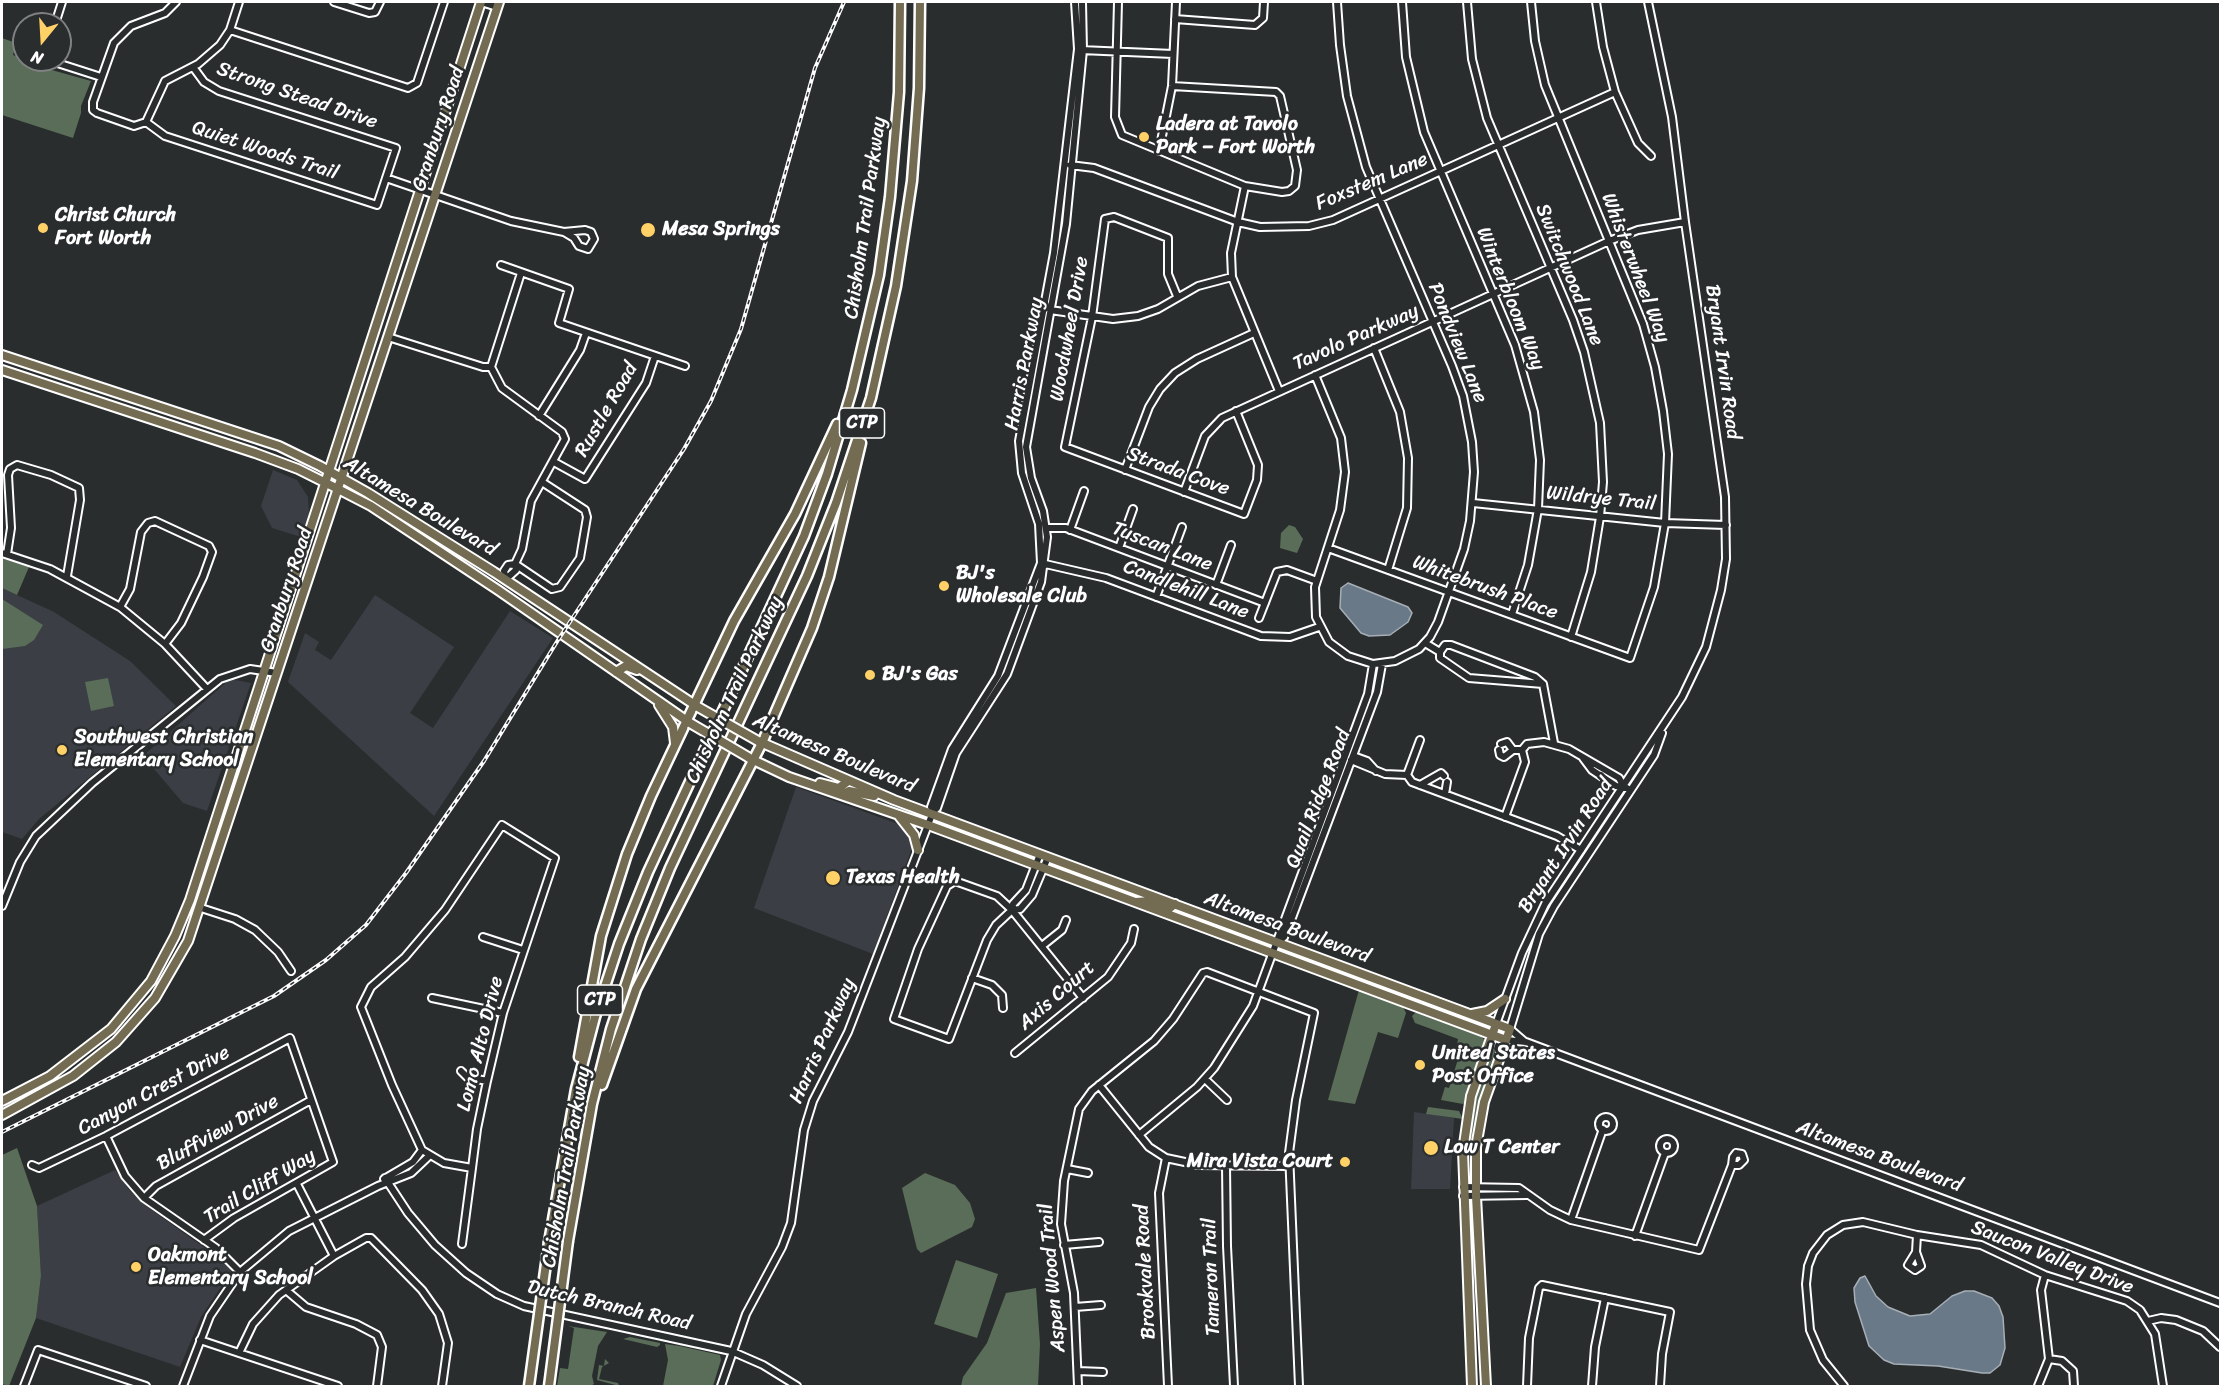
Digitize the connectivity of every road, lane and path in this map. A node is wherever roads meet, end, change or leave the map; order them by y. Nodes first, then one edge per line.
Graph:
1 (176, 2) edge
2 (239, 2) edge
3 (334, 2) edge
4 (380, 2) edge
5 (444, 2) edge
6 (481, 2) edge
7 (900, 2) edge
8 (920, 2) edge
9 (1076, 2) edge
10 (1082, 2) edge
11 (1118, 2) edge
12 (1176, 2) edge
13 (1264, 2) edge
14 (1337, 2) edge
15 (1402, 2) edge
16 (1467, 2) edge
17 (1531, 2) edge
18 (1596, 2) edge
19 (1648, 2) edge
20 (498, 4) edge
21 (1175, 20) junction
22 (230, 30) junction
23 (1080, 50) junction
24 (1118, 51) junction
25 (1173, 54) junction
26 (193, 67) junction
27 (72, 68) edge
28 (100, 77) junction
29 (1172, 86) junction
30 (1615, 92) junction
31 (1557, 118) junction
32 (147, 122) junction
33 (1498, 145) junction
34 (1159, 151) junction
35 (1651, 156) dead end
36 (1065, 164) junction
37 (1072, 165) junction
38 (1439, 172) junction
39 (386, 178) junction
40 (1245, 186) junction
41 (421, 190) junction
42 (435, 195) junction
43 (1378, 199) junction
44 (1238, 222) junction
45 (1685, 222) junction
46 (564, 232) junction
47 (1609, 241) junction
48 (501, 265) dead end
49 (1550, 268) junction
50 (521, 273) junction
51 (1232, 277) junction
52 (1493, 295) junction
53 (1177, 296) junction
54 (1048, 310) junction
55 (1092, 317) junction
56 (1432, 322) junction
57 (373, 332) junction
58 (585, 333) junction
59 (1254, 333) junction
60 (388, 337) junction
61 (1374, 348) junction
62 (2, 355) edge
63 (655, 356) junction
64 (685, 366) dead end
65 (491, 367) junction
66 (2, 370) edge
67 (1315, 375) junction
68 (89, 383) junction
69 (852, 390) junction
70 (1280, 391) junction
71 (85, 396) junction
72 (871, 398) junction
73 (1236, 411) junction
74 (539, 416) junction
75 (217, 426) junction
76 (212, 439) junction
77 (1065, 447) joint
78 (554, 462) junction
79 (1125, 470) junction
80 (330, 471) junction
81 (341, 478) junction
82 (542, 482) junction
83 (326, 483) junction
84 (338, 489) junction
85 (1084, 491) dead end
86 (1184, 492) junction
87 (1473, 503) junction
88 (1133, 509) dead end
89 (1538, 509) junction
90 (1600, 517) junction
91 (1665, 523) junction
92 (1726, 525) junction
93 (1182, 527) dead end
94 (1046, 528) junction
95 (1070, 530) junction
96 (1231, 545) dead end
97 (1119, 548) junction
98 (1328, 548) junction
99 (4, 554) edge
100 (1043, 563) junction
101 (514, 564) junction
102 (1167, 566) junction
103 (1388, 570) junction
104 (297, 574) junction
105 (67, 576) junction
106 (308, 579) junction
107 (506, 579) junction
108 (1317, 581) junction
109 (1216, 585) junction
110 (498, 590) junction
111 (1449, 591) junction
112 (1156, 597) junction
113 (1265, 603) junction
114 (120, 607) junction
115 (1512, 614) junction
116 (1259, 618) dead end
117 (1319, 627) junction
118 (1571, 637) junction
119 (1425, 643) junction
120 (165, 644) junction
121 (1440, 652) junction
122 (1630, 658) joint
123 (1382, 663) junction
124 (1373, 664) junction
125 (265, 671) junction
126 (616, 672) junction
127 (277, 673) junction
128 (650, 674) junction
129 (1543, 684) junction
130 (207, 689) junction
131 (655, 699) junction
132 (696, 706) junction
133 (688, 722) junction
134 (1420, 740) dead end
135 (760, 742) junction
136 (1554, 743) junction
137 (675, 744) junction
138 (1513, 750) junction
139 (1522, 750) junction
140 (1583, 758) junction
141 (750, 759) junction
142 (1350, 760) junction
143 (1611, 772) junction
144 (1407, 775) junction
145 (789, 777) junction
146 (229, 780) junction
147 (1607, 780) junction
148 (848, 781) junction
149 (242, 784) junction
150 (1420, 785) junction
151 (1627, 789) junction
152 (1445, 794) junction
153 (842, 795) junction
154 (882, 795) junction
155 (933, 812) junction
156 (898, 815) junction
157 (1505, 817) junction
158 (928, 825) junction
159 (918, 850) junction
160 (1581, 850) junction
161 (1040, 854) junction
162 (1048, 857) junction
163 (1040, 866) junction
164 (1135, 902) junction
165 (189, 904) junction
166 (1176, 904) junction
167 (2, 906) edge
168 (201, 908) junction
169 (1012, 910) junction
170 (1066, 920) dead end
171 (1134, 929) dead end
172 (483, 937) dead end
173 (1279, 942) junction
174 (1042, 946) junction
175 (524, 950) junction
176 (1274, 955) junction
177 (291, 971) dead end
178 (972, 978) junction
179 (1260, 992) junction
180 (432, 998) dead end
181 (1083, 998) junction
182 (1505, 999) junction
183 (134, 1004) junction
184 (1003, 1008) dead end
185 (144, 1012) junction
186 (503, 1013) junction
187 (1472, 1014) junction
188 (1496, 1024) junction
189 (1510, 1029) junction
190 (1492, 1035) junction
191 (1506, 1040) junction
192 (1526, 1042) junction
193 (1015, 1053) dead end
194 (461, 1071) dead end
195 (50, 1076) junction
196 (1205, 1079) junction
197 (487, 1081) junction
198 (1099, 1085) junction
199 (56, 1087) junction
200 (311, 1100) junction
201 (1227, 1100) dead end
202 (2, 1101) edge
203 (571, 1112) junction
204 (2, 1115) edge
205 (1603, 1130) dead end
206 (1139, 1136) junction
207 (106, 1137) junction
208 (422, 1150) junction
209 (1665, 1153) dead end
210 (430, 1155) junction
211 (1166, 1158) junction
212 (580, 1161) junction
213 (32, 1165) dead end
214 (1732, 1165) dead end
215 (1226, 1166) junction
216 (1289, 1166) junction
217 (472, 1168) junction
218 (1067, 1169) junction
219 (1088, 1173) dead end
220 (387, 1181) junction
221 (297, 1184) junction
222 (1463, 1186) junction
223 (1476, 1186) junction
224 (1504, 1187) junction
225 (1527, 1195) junction
226 (1463, 1196) junction
227 (1476, 1196) junction
228 (1504, 1196) junction
229 (144, 1198) junction
230 (314, 1219) junction
231 (1571, 1220) junction
232 (1917, 1235) junction
233 (1635, 1236) junction
234 (204, 1240) junction
235 (1099, 1242) dead end
236 (462, 1244) dead end
237 (1064, 1245) junction
238 (1916, 1252) dead end
239 (334, 1256) junction
240 (240, 1272) junction
241 (2046, 1275) junction
242 (286, 1290) junction
243 (1605, 1298) junction
244 (2220, 1302) edge
245 (1101, 1305) dead end
246 (1075, 1307) junction
247 (2148, 1321) junction
248 (200, 1340) junction
249 (2220, 1347) edge
250 (731, 1351) junction
251 (238, 1353) junction
252 (2049, 1359) junction
253 (1078, 1371) junction
254 (1103, 1371) dead end
255 (24, 1386) edge
256 (146, 1386) edge
257 (183, 1386) edge
258 (339, 1386) edge
259 (377, 1386) edge
260 (442, 1386) edge
261 (529, 1386) edge
262 (549, 1386) edge
263 (721, 1386) edge
264 (797, 1386) edge
265 (1078, 1386) edge
266 (1168, 1386) edge
267 (1234, 1386) edge
268 (1299, 1386) edge
269 (1472, 1386) edge
270 (1486, 1386) edge
271 (1527, 1386) edge
272 (1592, 1386) edge
273 (1660, 1386) edge
274 (1844, 1386) edge
275 (2038, 1386) edge
276 (2074, 1386) edge
277 (2163, 1386) edge

1 - 28 street
2 - 22 street
3 - 4 street
5 - 22 street
6 - 20 street
6 - 41 main road, Granbury Road
7 - 69 highway, Chisholm Trail Parkway / CTP
8 - 72 highway, Chisholm Trail Parkway / CTP
9 - 23 street, Harris Parkway
10 - 23 street, Harris Parkway
11 - 24 street
12 - 21 street
13 - 21 street
14 - 43 street, Pondview Lane
15 - 38 street, Winterbloom Way
16 - 33 street, Switchwood Lane
17 - 31 street, Whisterwheel Way
18 - 30 street
19 - 45 street, Bryant Irvin Road
20 - 42 main road, Granbury Road
21 - 25 street
22 - 26 street
23 - 24 street
23 - 36 street, Harris Parkway
23 - 37 street, Harris Parkway
24 - 25 street
24 - 34 street
25 - 29 street
26 - 32 street
26 - 39 street, Strong Stead Drive
27 - 28 street
28 - 32 street
29 - 34 street
29 - 40 street
30 - 31 street, Foxstem Lane
30 - 35 street
31 - 33 street, Foxstem Lane
31 - 47 street, Whisterwheel Way
32 - 39 street, Quiet Woods Trail
33 - 38 street, Foxstem Lane
33 - 49 street, Switchwood Lane
34 - 40 street
36 - 37 street, Foxstem Lane
36 - 54 street, Harris Parkway
37 - 44 street, Foxstem Lane
37 - 54 street, Harris Parkway
38 - 43 street, Foxstem Lane
38 - 52 street, Winterbloom Way
39 - 41 street
40 - 44 street
41 - 42 street
41 - 57 main road, Granbury Road
42 - 46 street
42 - 60 main road, Granbury Road
43 - 44 street, Foxstem Lane
43 - 56 street, Pondview Lane
44 - 51 street
45 - 47 street, Tavolo Parkway
45 - 92 street, Bryant Irvin Road
46 - 46 street
47 - 49 street, Tavolo Parkway
47 - 91 street, Whisterwheel Way
48 - 50 street
49 - 52 street, Tavolo Parkway
49 - 90 street, Switchwood Lane
50 - 58 street
50 - 65 street
51 - 53 street
51 - 59 street
52 - 56 street, Tavolo Parkway
52 - 89 street, Winterbloom Way
53 - 55 street
53 - 55 street, Woodwheel Drive
54 - 55 street
54 - 94 street, Harris Parkway
54 - 100 street, Harris Parkway
55 - 77 street, Woodwheel Drive
56 - 61 street, Tavolo Parkway
56 - 87 street, Pondview Lane
57 - 60 main road
57 - 80 main road, Granbury Road
58 - 63 street
58 - 74 street
59 - 70 street
59 - 79 street
60 - 65 street
60 - 81 main road, Granbury Road
61 - 67 street, Tavolo Parkway
61 - 103 street
62 - 68 main road, Altamesa Boulevard
63 - 64 street
63 - 78 street, Rustle Road
65 - 74 street
66 - 71 main road, Altamesa Boulevard
67 - 70 street, Tavolo Parkway
67 - 98 street
68 - 71 main road
68 - 75 main road, Altamesa Boulevard
69 - 132 highway
69 - 203 highway, Chisholm Trail Parkway / CTP
70 - 73 street, Tavolo Parkway
71 - 76 main road, Altamesa Boulevard
72 - 135 highway
72 - 212 highway, Chisholm Trail Parkway / CTP
73 - 86 street, Tavolo Parkway
73 - 86 street, Strada Cove
74 - 78 street
75 - 76 main road
75 - 80 main road, Altamesa Boulevard
76 - 83 main road, Altamesa Boulevard
77 - 79 street, Strada Cove
78 - 82 street
79 - 86 street, Strada Cove
80 - 81 main road, Altamesa Boulevard
80 - 83 main road, Granbury Road
81 - 84 main road, Granbury Road
81 - 107 main road, Altamesa Boulevard
82 - 101 street
82 - 101 street
83 - 84 main road, Altamesa Boulevard
83 - 104 main road, Granbury Road
84 - 106 main road, Granbury Road
84 - 110 main road, Altamesa Boulevard
85 - 95 street
87 - 89 street, Wildrye Trail
87 - 111 street, Pondview Lane
88 - 97 street
89 - 90 street, Wildrye Trail
89 - 115 street, Winterbloom Way
90 - 91 street, Wildrye Trail
90 - 118 street, Switchwood Lane
91 - 92 street, Wildrye Trail
91 - 122 street, Whisterwheel Way
92 - 151 street, Bryant Irvin Road
93 - 102 street
94 - 95 street, Tuscan Lane
94 - 100 street, Harris Parkway
95 - 97 street, Tuscan Lane
96 - 109 street
97 - 102 street, Tuscan Lane
98 - 103 street, Whitebrush Place
98 - 108 street
99 - 105 street
99 - 105 street
100 - 112 street, Candlehill Lane
100 - 155 street, Harris Parkway
101 - 107 street
102 - 109 street, Tuscan Lane
102 - 112 street
103 - 111 street, Whitebrush Place
104 - 106 main road
104 - 125 main road, Granbury Road
105 - 114 street
106 - 127 main road, Granbury Road
107 - 110 main road
107 - 128 main road, Altamesa Boulevard
108 - 113 street
108 - 117 street
109 - 113 street, Tuscan Lane
110 - 126 main road, Altamesa Boulevard
111 - 115 street, Whitebrush Place
111 - 119 street, Pondview Lane
112 - 117 street, Candlehill Lane
113 - 116 street
114 - 120 street
114 - 120 street
115 - 118 street, Whitebrush Place
117 - 124 street
118 - 122 street, Whitebrush Place
119 - 121 street
119 - 123 street, Pondview Lane
120 - 130 street
121 - 129 street
121 - 129 street
123 - 124 street, Pondview Lane
123 - 142 street, Quail Ridge Road
124 - 142 street, Quail Ridge Road
125 - 127 street
125 - 130 street
125 - 146 main road, Granbury Road
126 - 128 main road
126 - 131 main road, Altamesa Boulevard
127 - 149 main road, Granbury Road
128 - 132 main road, Altamesa Boulevard
129 - 136 street
130 - 167 street
131 - 133 main road, Altamesa Boulevard
131 - 137 main road
132 - 133 highway
132 - 135 main road, Altamesa Boulevard, bridge
133 - 137 highway
133 - 141 main road, Altamesa Boulevard, bridge
134 - 144 street
135 - 141 highway
135 - 148 main road, Altamesa Boulevard
136 - 139 street
136 - 140 street
137 - 203 highway
138 - 138 street
138 - 139 street
139 - 157 street
140 - 143 street
140 - 147 street
141 - 145 main road, Altamesa Boulevard
141 - 212 highway
142 - 144 street
142 - 173 street, Quail Ridge Road
143 - 147 street
143 - 151 street
144 - 150 street
145 - 148 main road
145 - 153 main road, Altamesa Boulevard
146 - 149 main road
146 - 165 main road, Granbury Road
147 - 151 street
148 - 154 main road, Altamesa Boulevard
149 - 168 main road, Granbury Road
150 - 152 street
150 - 152 street
151 - 160 street, Bryant Irvin Road
151 - 189 street, Bryant Irvin Road
152 - 157 street
153 - 154 main road
153 - 156 main road, Altamesa Boulevard
154 - 155 main road, Altamesa Boulevard
155 - 158 street, Harris Parkway
155 - 161 main road, Altamesa Boulevard
156 - 158 main road, Altamesa Boulevard
156 - 159 main road
157 - 160 street
158 - 159 street, Harris Parkway
158 - 163 main road, Altamesa Boulevard
159 - 250 street, Harris Parkway
160 - 182 street, Bryant Irvin Road
161 - 162 main road, Altamesa Boulevard
161 - 163 street
162 - 163 street
162 - 166 main road, Altamesa Boulevard
163 - 164 main road, Altamesa Boulevard
163 - 169 street
164 - 166 main road
164 - 176 main road, Altamesa Boulevard
165 - 168 main road
165 - 183 main road, Granbury Road
166 - 173 main road, Altamesa Boulevard
168 - 177 street
168 - 185 main road, Granbury Road
169 - 174 street
169 - 178 street
169 - 178 street
170 - 174 street
171 - 181 street, Axis Court
172 - 175 street
173 - 176 street, Quail Ridge Road
173 - 187 main road, Altamesa Boulevard
174 - 181 street
175 - 186 street, Lomo Alto Drive
175 - 208 street, Lomo Alto Drive
176 - 179 street, Quail Ridge Road
176 - 190 main road, Altamesa Boulevard
178 - 184 street
179 - 196 street, Quail Ridge Road
179 - 198 street, Aspen Wood Trail
179 - 216 street
180 - 186 street
181 - 193 street, Axis Court
182 - 187 main road
182 - 188 street, Bryant Irvin Road
183 - 185 main road
183 - 195 main road, Granbury Road
185 - 199 main road, Granbury Road
186 - 197 street, Lomo Alto Drive
187 - 188 main road, Altamesa Boulevard
188 - 189 main road, Altamesa Boulevard
188 - 190 main road, Bryant Irvin Road
189 - 191 main road, Bryant Irvin Road
189 - 192 street, Altamesa Boulevard
190 - 191 main road, Altamesa Boulevard
190 - 222 main road, Bryant Irvin Road
191 - 192 street, Altamesa Boulevard
191 - 223 main road, Bryant Irvin Road
192 - 244 street, Altamesa Boulevard
194 - 197 street
195 - 199 main road
195 - 202 main road, Granbury Road
196 - 201 street
196 - 206 street, Quail Ridge Road
197 - 217 street, Lomo Alto Drive
198 - 206 street
198 - 218 street, Aspen Wood Trail
199 - 204 main road, Granbury Road
200 - 207 street, Canyon Crest Drive
200 - 221 street, Trail Cliff Way
200 - 229 street, Bluffview Drive
203 - 261 highway, Chisholm Trail Parkway / CTP, bridge
205 - 231 street
206 - 211 street
207 - 213 street, Canyon Crest Drive
207 - 229 street
208 - 210 street
208 - 220 street
209 - 233 street
210 - 217 street
210 - 220 street
211 - 215 street
211 - 266 street, Brookvale Road
212 - 262 highway, Chisholm Trail Parkway / CTP, bridge
214 - 233 street
215 - 216 street
215 - 267 street, Tameron Trail
216 - 268 street
217 - 236 street, Lomo Alto Drive
218 - 219 street
218 - 237 street, Aspen Wood Trail
220 - 230 street
220 - 250 street, Dutch Branch Road
221 - 230 street
221 - 234 street, Trail Cliff Way
222 - 223 street
222 - 226 main road, Bryant Irvin Road
223 - 224 street
223 - 227 main road, Bryant Irvin Road
224 - 225 street
224 - 228 street
225 - 228 street
225 - 231 street
226 - 227 street
226 - 269 main road, Bryant Irvin Road
227 - 228 street
227 - 270 main road, Bryant Irvin Road
229 - 234 street
230 - 239 street
230 - 240 street
231 - 233 street
232 - 238 street
232 - 241 street, Saucon Valley Drive
232 - 274 street, Saucon Valley Drive
234 - 240 street
235 - 237 street
237 - 246 street, Aspen Wood Trail
239 - 242 street
239 - 260 street
240 - 248 street
241 - 247 street, Saucon Valley Drive
241 - 252 street
242 - 251 street
242 - 259 street
243 - 271 street
243 - 272 street
243 - 273 street
245 - 246 street
246 - 253 street, Aspen Wood Trail
247 - 249 street
247 - 277 street, Saucon Valley Drive
248 - 251 street
248 - 257 street
250 - 263 street, Harris Parkway
250 - 264 street, Dutch Branch Road
251 - 258 street
252 - 275 street
252 - 276 street
253 - 254 street
253 - 265 street, Aspen Wood Trail
255 - 256 street

